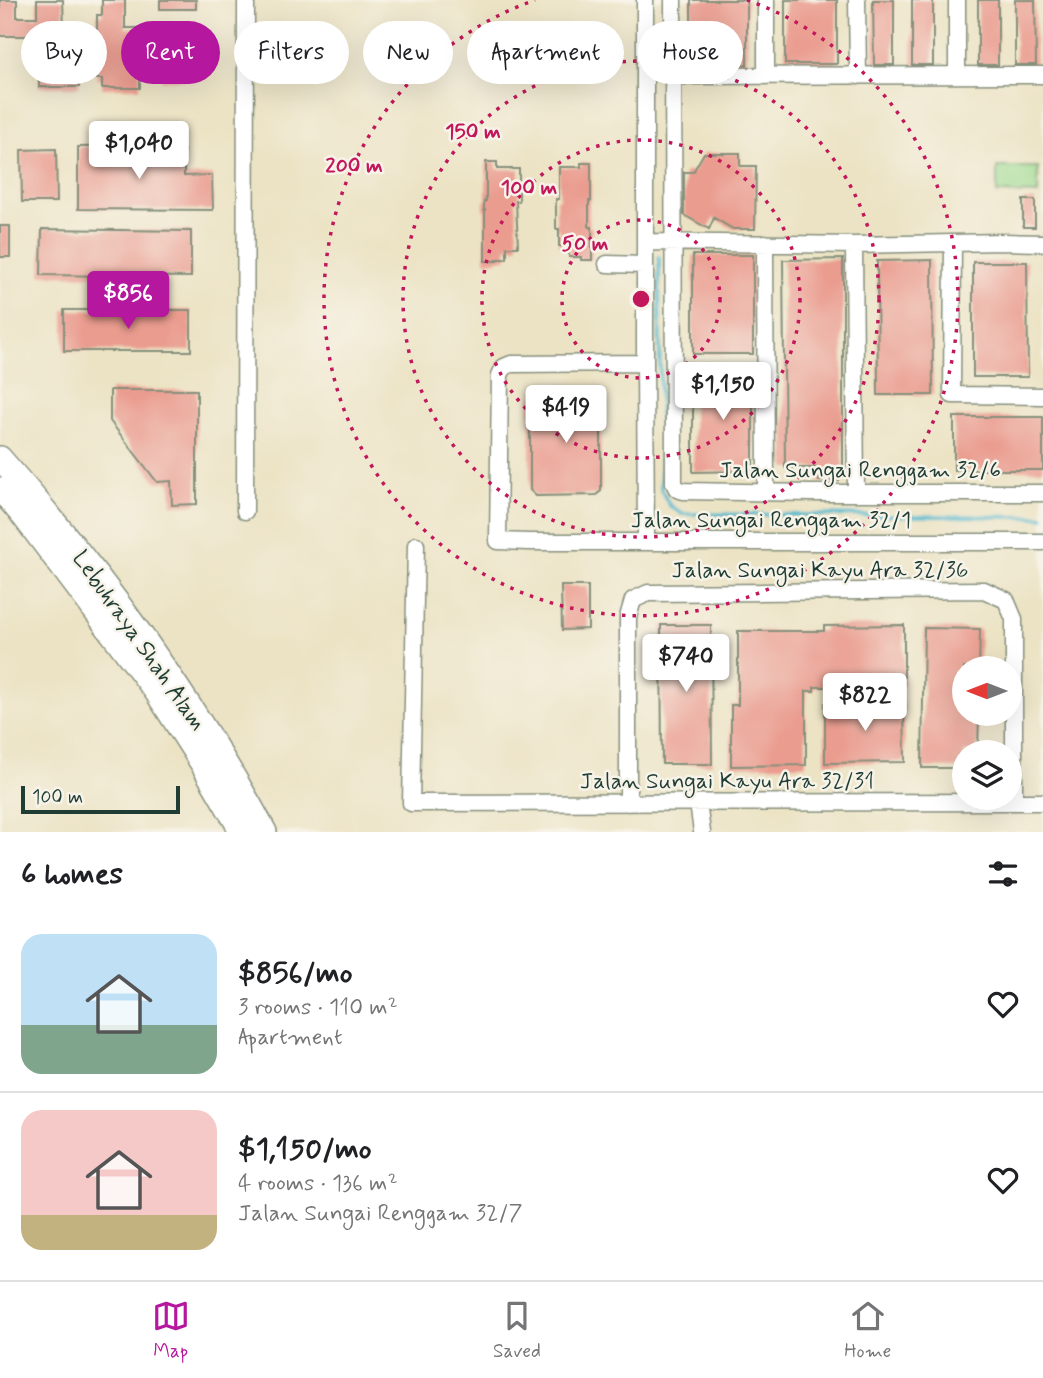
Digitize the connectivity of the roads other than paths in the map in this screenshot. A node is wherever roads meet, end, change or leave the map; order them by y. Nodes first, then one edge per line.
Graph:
1 (246, 0) edge
2 (645, 0) edge
3 (673, 0) edge
4 (766, 0) edge
5 (858, 0) edge
6 (957, 0) edge
7 (673, 21) edge
8 (957, 75) junction
9 (1043, 75) edge
10 (743, 76) edge
11 (766, 76) junction
12 (858, 76) junction
13 (674, 84) edge
14 (646, 242) junction
15 (674, 242) junction
16 (765, 243) junction
17 (953, 243) junction
18 (1043, 243) edge
19 (855, 245) junction
20 (607, 264) dead end
21 (645, 265) junction
22 (645, 363) junction
23 (1043, 396) edge
24 (0, 458) edge
25 (0, 489) edge
26 (766, 492) junction
27 (1043, 493) edge
28 (856, 494) junction
29 (245, 511) dead end
30 (646, 542) junction
31 (1043, 542) edge
32 (416, 545) dead end
33 (1014, 740) edge
34 (952, 802) edge
35 (1022, 802) edge
36 (1043, 802) edge
37 (628, 803) junction
38 (698, 803) junction
39 (242, 832) edge
40 (265, 832) edge
41 (702, 832) edge

1 - 29 street
2 - 14 street
3 - 7 street
4 - 11 street
5 - 12 street
6 - 8 street
8 - 9 street
8 - 12 street
10 - 11 street
11 - 12 street
13 - 15 street
14 - 15 street
14 - 21 street
15 - 16 street
15 - 26 street, Jalan Sungai Renggam 32/6
16 - 19 street
16 - 26 street
17 - 18 street
17 - 19 street
17 - 23 street
19 - 28 street
20 - 21 street
21 - 22 street
22 - 30 street
22 - 30 street, Jalan Sungai Renggam 32/1
24 - 40 highway, Lebuhraya Shah Alam
25 - 39 highway, Lebuhraya Shah Alam
26 - 28 street, Jalan Sungai Renggam 32/6
27 - 28 street, Jalan Sungai Renggam 32/6
30 - 31 street, Jalan Sungai Renggam 32/1
32 - 37 street, Jalan Sungai Kayu Ara 32/31
33 - 37 street, Jalan Sungai Kayu Ara 32/36
34 - 38 street, Jalan Sungai Kayu Ara 32/31
35 - 36 street, Jalan Sungai Kayu Ara 32/31
37 - 38 street, Jalan Sungai Kayu Ara 32/31
38 - 41 street

